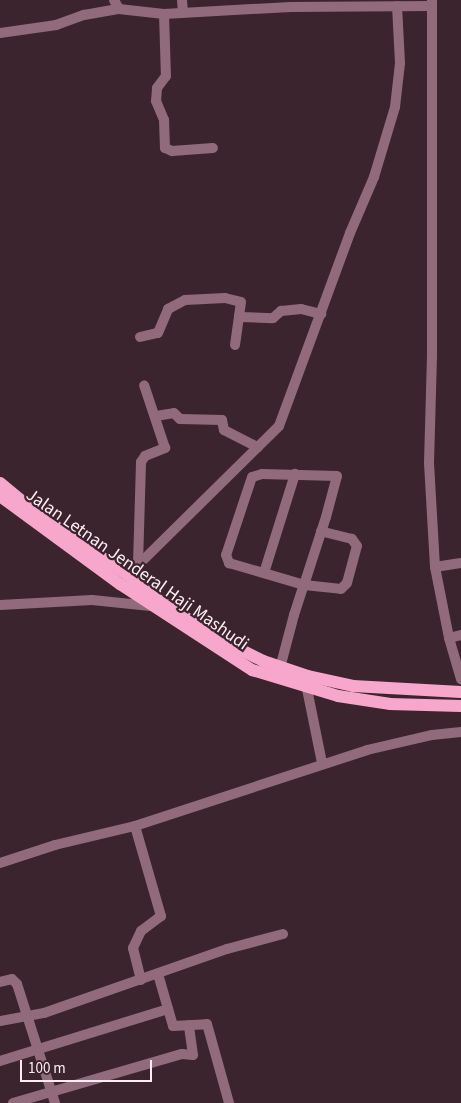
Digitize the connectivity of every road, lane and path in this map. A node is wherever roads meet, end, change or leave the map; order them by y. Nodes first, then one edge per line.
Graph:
1 (182, 0) edge
2 (432, 3) edge
3 (278, 4) edge
4 (291, 4) edge
5 (116, 5) edge
6 (404, 6) junction
7 (183, 13) junction
8 (164, 14) junction
9 (0, 33) edge
10 (213, 148) dead end
11 (321, 314) junction
12 (239, 317) junction
13 (140, 337) dead end
14 (235, 345) dead end
15 (144, 385) dead end
16 (156, 416) junction
17 (258, 447) junction
18 (295, 474) junction
19 (0, 483) edge
20 (0, 496) edge
21 (321, 531) junction
22 (461, 563) edge
23 (138, 564) junction
24 (435, 567) junction
25 (264, 573) junction
26 (128, 575) junction
27 (304, 584) junction
28 (0, 606) edge
29 (153, 606) junction
30 (461, 635) edge
31 (449, 638) junction
32 (280, 668) junction
33 (461, 679) edge
34 (307, 689) junction
35 (423, 692) junction
36 (461, 692) edge
37 (424, 706) junction
38 (461, 706) edge
39 (461, 732) edge
40 (322, 764) junction
41 (135, 826) junction
42 (0, 863) edge
43 (283, 934) dead end
44 (158, 974) junction
45 (141, 980) junction
46 (0, 982) edge
47 (168, 1009) junction
48 (28, 1015) junction
49 (0, 1021) edge
50 (189, 1024) junction
51 (37, 1049) junction
52 (0, 1061) edge
53 (52, 1092) junction
54 (14, 1103) edge
55 (55, 1103) edge
56 (229, 1103) edge

1 - 7 street
2 - 6 street
2 - 24 street
3 - 4 street
3 - 7 street
4 - 6 street
5 - 8 street
5 - 9 street
6 - 11 street
7 - 8 street
8 - 10 street
11 - 12 street
11 - 17 street
12 - 13 street
12 - 14 street
15 - 16 street
16 - 17 street
16 - 23 street
17 - 23 street
18 - 21 street
18 - 25 street
18 - 25 street
19 - 26 main road, Jalan Letnan Jenderal Haji Mashudi
20 - 29 main road, Jalan Letnan Jenderal Haji Mashudi
21 - 27 street
21 - 27 street
22 - 24 street
23 - 26 street
24 - 31 street
25 - 27 street
26 - 32 main road, Jalan Letnan Jenderal Haji Mashudi
27 - 32 street
28 - 29 street
29 - 34 main road, Jalan Letnan Jenderal Haji Mashudi
30 - 31 street
31 - 33 street
32 - 35 main road, Jalan Letnan Jenderal Haji Mashudi
34 - 37 main road, Jalan Letnan Jenderal Haji Mashudi
34 - 40 street
35 - 36 main road, Jalan Letnan Jenderal Haji Mashudi
35 - 37 main road
37 - 38 main road, Jalan Letnan Jenderal Haji Mashudi
39 - 40 street
40 - 41 street
41 - 42 street
41 - 45 street
43 - 44 street
44 - 45 street
44 - 47 street
45 - 48 street
46 - 48 street
47 - 50 street
47 - 51 street
48 - 49 street
48 - 51 street
50 - 53 street
50 - 56 street
51 - 52 street
51 - 53 street
53 - 54 street
53 - 55 street

